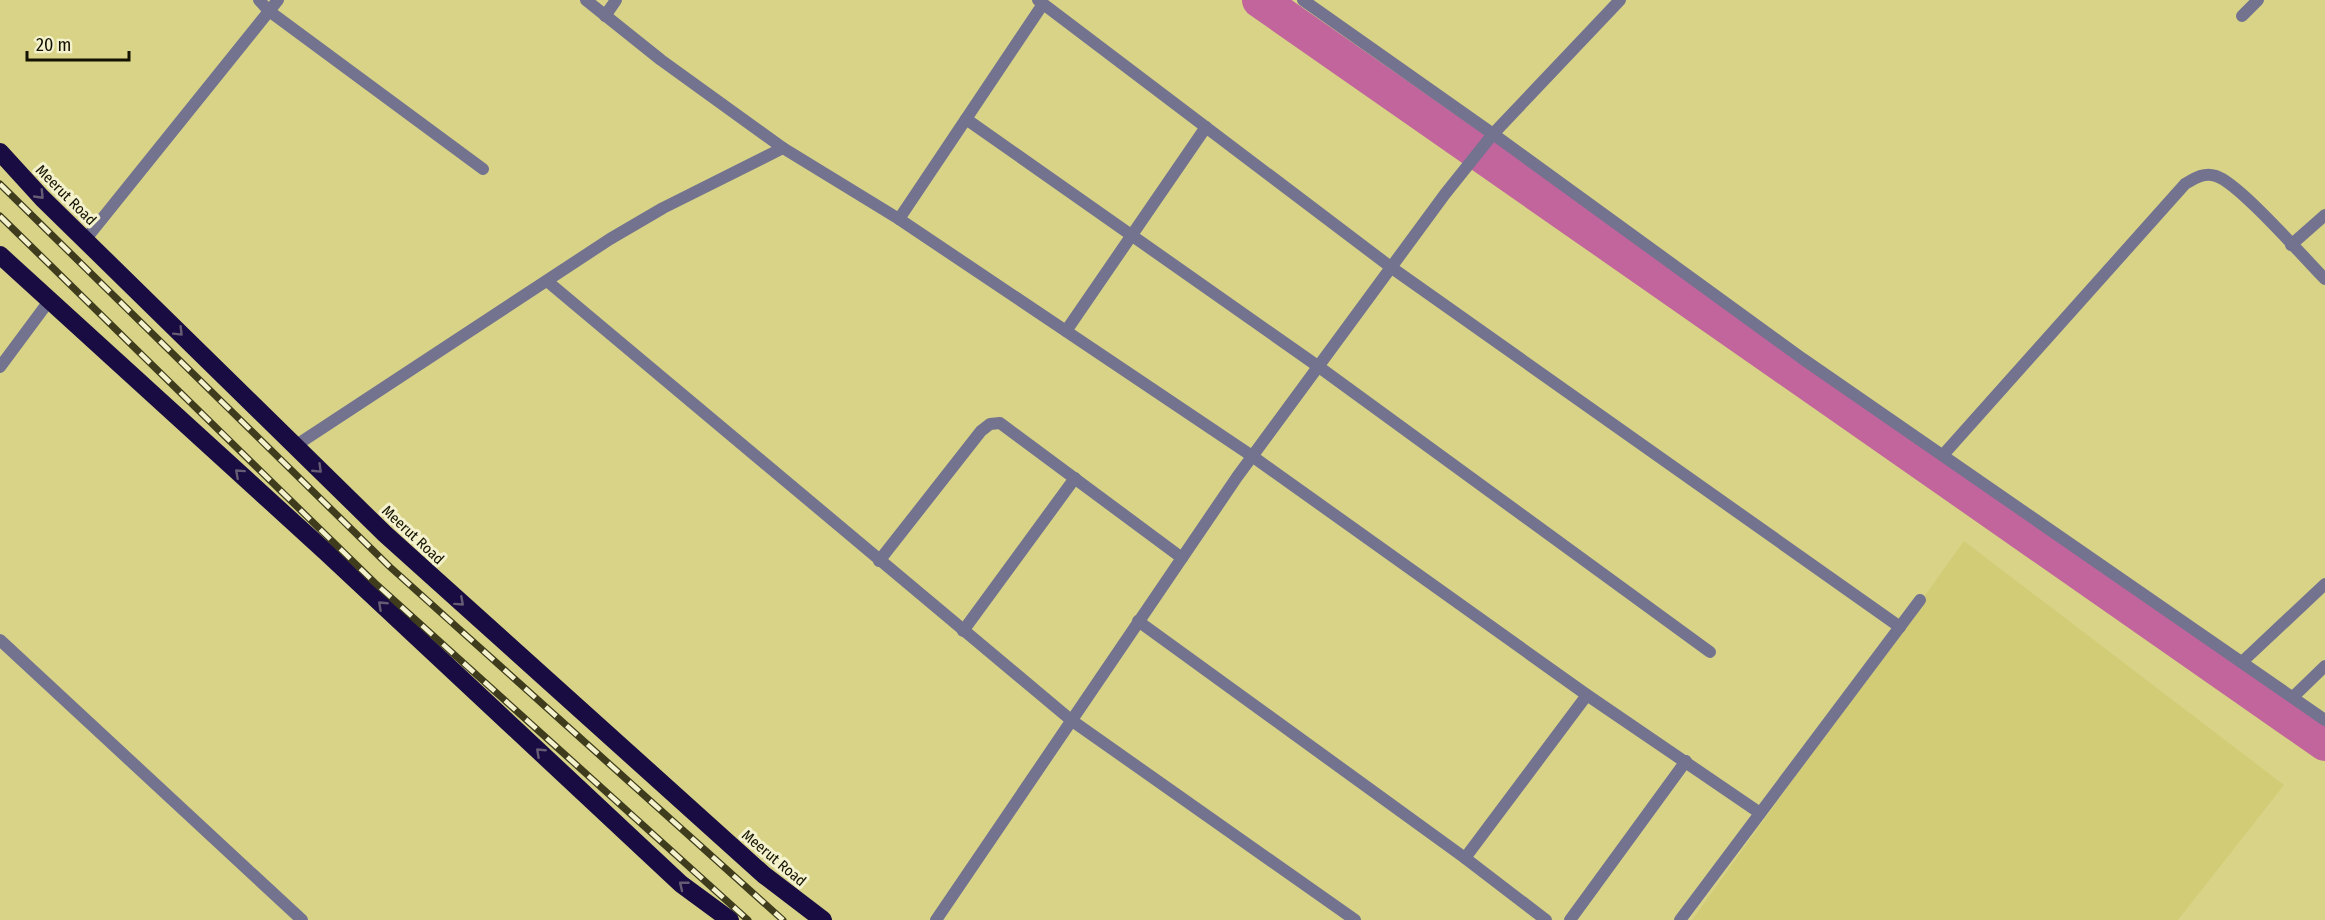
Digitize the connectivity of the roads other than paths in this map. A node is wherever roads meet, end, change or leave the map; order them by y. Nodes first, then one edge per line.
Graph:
1 (259, 0) edge
2 (278, 0) edge
3 (586, 0) edge
4 (616, 0) edge
5 (1303, 0) edge
6 (1620, 0) edge
7 (2258, 0) edge
8 (1041, 2) edge
9 (269, 10) junction
10 (605, 15) junction
11 (2242, 16) dead end
12 (966, 119) junction
13 (1206, 127) junction
14 (1493, 134) junction
15 (783, 148) junction
16 (0, 152) edge
17 (483, 169) dead end
18 (2325, 215) edge
19 (899, 219) junction
20 (1132, 234) junction
21 (85, 240) junction
22 (2291, 244) junction
23 (0, 255) edge
24 (1392, 268) junction
25 (2325, 279) edge
26 (547, 281) junction
27 (49, 301) junction
28 (1066, 331) junction
29 (0, 367) edge
30 (1319, 367) junction
31 (295, 446) junction
32 (1943, 455) junction
33 (1252, 456) junction
34 (1075, 477) junction
35 (1182, 558) junction
36 (879, 561) junction
37 (2325, 584) edge
38 (1920, 600) dead end
39 (1138, 621) junction
40 (1900, 627) junction
41 (963, 631) junction
42 (0, 640) edge
43 (1710, 652) dead end
44 (2242, 662) junction
45 (2325, 666) edge
46 (1587, 695) junction
47 (2293, 697) junction
48 (1071, 720) junction
49 (2325, 720) edge
50 (1686, 761) junction
51 (1760, 813) junction
52 (1465, 858) junction
53 (302, 920) edge
54 (730, 920) edge
55 (823, 920) edge
56 (936, 920) edge
57 (1355, 920) edge
58 (1546, 920) edge
59 (1570, 920) edge
60 (1680, 920) edge

1 - 9 street
2 - 9 street
3 - 10 street
4 - 10 street
5 - 14 street
6 - 14 street
7 - 11 street
8 - 12 street
8 - 13 street
9 - 17 street
9 - 21 street
10 - 15 street
12 - 19 street
12 - 20 street
13 - 20 street
13 - 24 street
14 - 24 street
14 - 32 street
15 - 19 street
15 - 26 street
16 -> 21 highway, Meerut Road
18 - 22 street
19 - 28 street
20 - 28 street
20 - 30 street
21 -> 31 highway, Meerut Road
22 - 25 street
22 - 32 street
23 - 27 highway
24 - 30 street
24 - 40 street
26 - 31 street
26 - 36 street
27 - 29 street
54 -> 27 highway
28 - 33 street
30 - 33 street
30 - 43 street
31 -> 55 highway, Meerut Road
32 - 44 street
33 - 35 street
33 - 46 street
34 - 35 street
34 - 36 street
34 - 41 street
35 - 39 street
36 - 41 street
37 - 44 street
38 - 40 street
39 - 48 street
39 - 52 street
40 - 51 street
41 - 48 street
42 - 53 street
44 - 47 street
45 - 47 street
46 - 50 street
46 - 52 street
47 - 49 street
48 - 56 street
48 - 57 street
50 - 51 street
50 - 59 street
51 - 60 street
52 - 58 street

